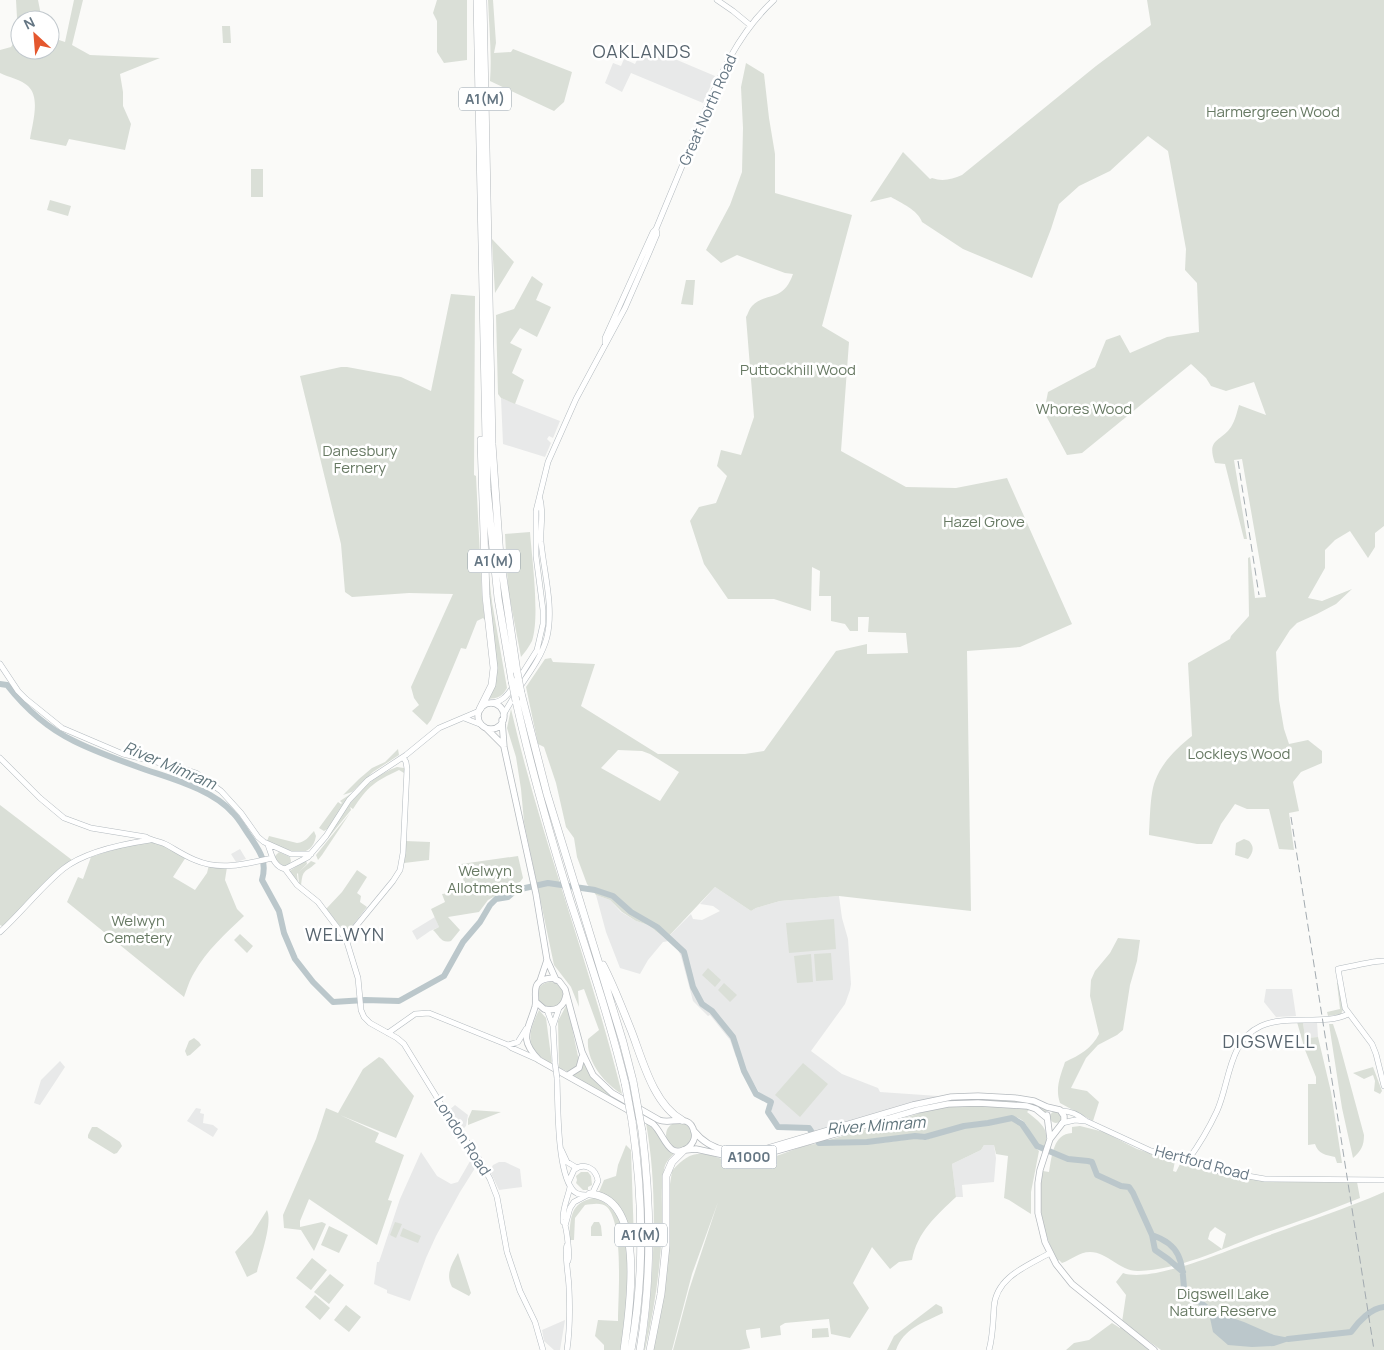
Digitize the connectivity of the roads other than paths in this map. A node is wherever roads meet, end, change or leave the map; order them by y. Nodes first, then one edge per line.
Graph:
1 (476, 0) edge
2 (483, 0) edge
3 (716, 0) edge
4 (774, 0) edge
5 (750, 25) junction
6 (483, 196) junction
7 (484, 245) junction
8 (484, 389) junction
9 (540, 499) junction
10 (0, 664) edge
11 (491, 703) junction
12 (479, 710) junction
13 (503, 717) junction
14 (464, 718) junction
15 (485, 727) junction
16 (504, 747) junction
17 (403, 757) junction
18 (0, 758) edge
19 (150, 840) junction
20 (268, 844) junction
21 (282, 850) junction
22 (291, 854) junction
23 (310, 854) junction
24 (272, 857) junction
25 (293, 865) junction
26 (285, 869) junction
27 (0, 932) edge
28 (345, 936) junction
29 (594, 947) junction
30 (1384, 955) edge
31 (546, 960) junction
32 (1382, 960) edge
33 (556, 980) junction
34 (539, 983) junction
35 (566, 996) junction
36 (536, 1002) junction
37 (559, 1008) junction
38 (546, 1010) junction
39 (1348, 1014) junction
40 (553, 1026) junction
41 (394, 1028) junction
42 (526, 1029) junction
43 (388, 1033) junction
44 (395, 1037) junction
45 (508, 1045) junction
46 (582, 1052) junction
47 (539, 1060) junction
48 (568, 1075) junction
49 (1384, 1086) edge
50 (1053, 1109) junction
51 (1062, 1111) junction
52 (682, 1120) junction
53 (1048, 1120) junction
54 (672, 1121) junction
55 (1086, 1121) junction
56 (1061, 1124) junction
57 (694, 1132) junction
58 (663, 1136) junction
59 (818, 1136) junction
60 (810, 1139) junction
61 (1049, 1141) junction
62 (561, 1149) junction
63 (684, 1150) junction
64 (1188, 1160) junction
65 (577, 1168) junction
66 (1384, 1180) edge
67 (570, 1184) junction
68 (588, 1195) junction
69 (566, 1226) junction
70 (1050, 1253) junction
71 (543, 1350) edge
72 (567, 1350) edge
73 (624, 1350) edge
74 (631, 1350) edge
75 (640, 1350) edge
76 (650, 1350) edge
77 (989, 1350) edge
78 (1154, 1350) edge

1 - 6 highway, A1(M)
2 - 6 highway, A1(M)
3 - 5 street
4 - 5 street, Great North Road
5 - 9 street, Great North Road
6 - 7 highway, A1(M)
7 - 8 highway, A1(M)
7 - 29 highway, A1(M), bridge
8 - 12 highway
8 - 74 highway, A1(M), bridge
9 - 11 street
9 - 13 street
10 - 20 street
11 - 12 main road
11 - 13 main road
12 - 14 street
12 - 15 main road
13 - 15 main road
13 - 16 main road
14 - 15 street
14 - 17 street
15 - 16 main road
16 - 31 main road
17 - 23 street
17 - 28 street
18 - 19 street
19 - 24 street
19 - 27 street
20 - 21 street
20 - 24 street
21 - 22 street
21 - 24 street
22 - 23 street
22 - 25 street
23 - 25 street
24 - 26 street
25 - 26 street
26 - 28 street, London Road
28 - 43 street, London Road
29 - 52 highway
29 - 75 highway, A1(M), bridge
30 - 32 street
31 - 33 main road
31 - 34 main road
32 - 39 street
33 - 34 main road
33 - 35 main road
34 - 36 main road
35 - 37 main road
35 - 46 main road
36 - 38 main road
36 - 42 main road
37 - 38 main road
37 - 40 street
38 - 40 street
39 - 49 street
39 - 64 street
40 - 62 street, bridge
41 - 43 street
41 - 44 street
41 - 45 street
42 - 45 street
42 - 47 main road
43 - 44 street, London Road
44 - 71 street, London Road
45 - 47 street
46 - 48 main road
46 - 54 main road
47 - 48 main road
48 - 58 main road
50 - 51 main road
50 - 53 main road
50 - 59 main road, A1000
51 - 55 street, Hertford Road
51 - 56 main road
52 - 54 main road
52 - 57 main road
53 - 56 main road
53 - 59 main road, A1000
53 - 61 main road
54 - 58 main road
55 - 56 street, Hertford Road
55 - 64 street, Hertford Road
56 - 61 main road
57 - 60 main road, A1000
57 - 63 main road
58 - 63 main road
59 - 60 main road, A1000
60 - 63 main road, A1000
61 - 70 main road
62 - 65 street
62 - 67 street
63 - 76 highway, A1(M)
64 - 66 street, Hertford Road
65 - 67 street
65 - 68 street
67 - 68 street
67 - 69 street
68 - 69 street
68 - 73 highway, A1(M)
69 - 72 street
70 - 77 street
70 - 78 main road

